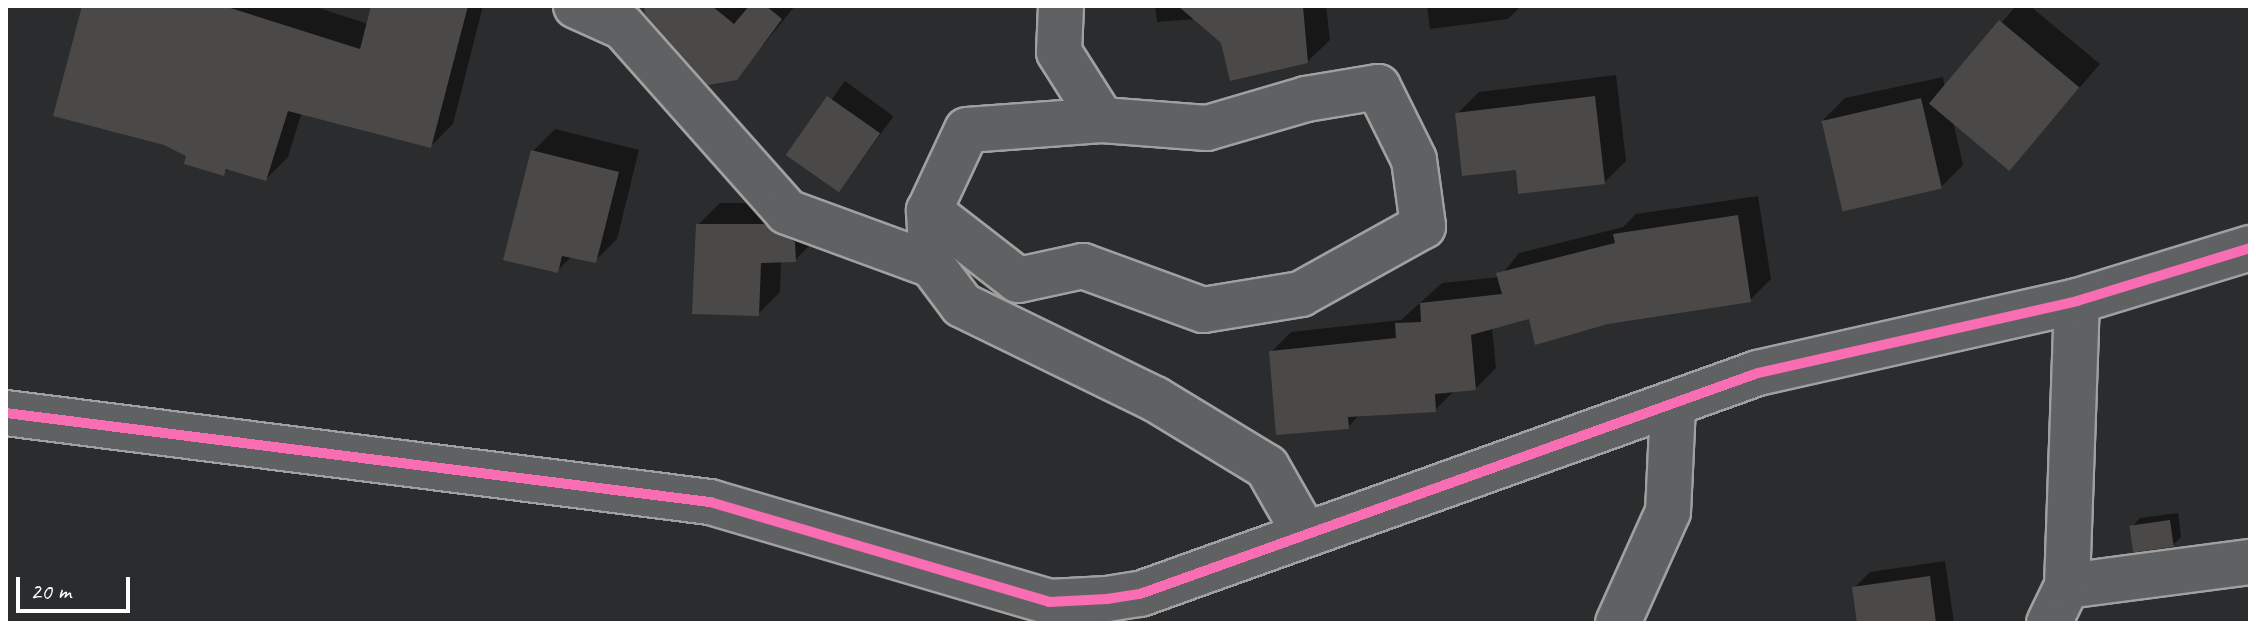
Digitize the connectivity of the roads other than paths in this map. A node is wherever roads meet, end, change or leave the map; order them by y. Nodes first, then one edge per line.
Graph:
1 (576, 6) edge
2 (1061, 6) edge
3 (1102, 120) junction
4 (929, 211) junction
5 (2250, 248) edge
6 (932, 265) junction
7 (2077, 301) junction
8 (1673, 404) junction
9 (6, 413) edge
10 (1305, 534) junction
11 (2250, 562) edge
12 (2058, 604) edge
13 (1139, 608) edge
14 (1618, 623) edge

1 - 6 street
2 - 3 street
3 - 4 street
3 - 4 street
4 - 6 street
5 - 7 street
6 - 10 street
7 - 8 street
7 - 12 street
8 - 10 street
8 - 14 street
9 - 13 street
10 - 13 street
11 - 12 street

